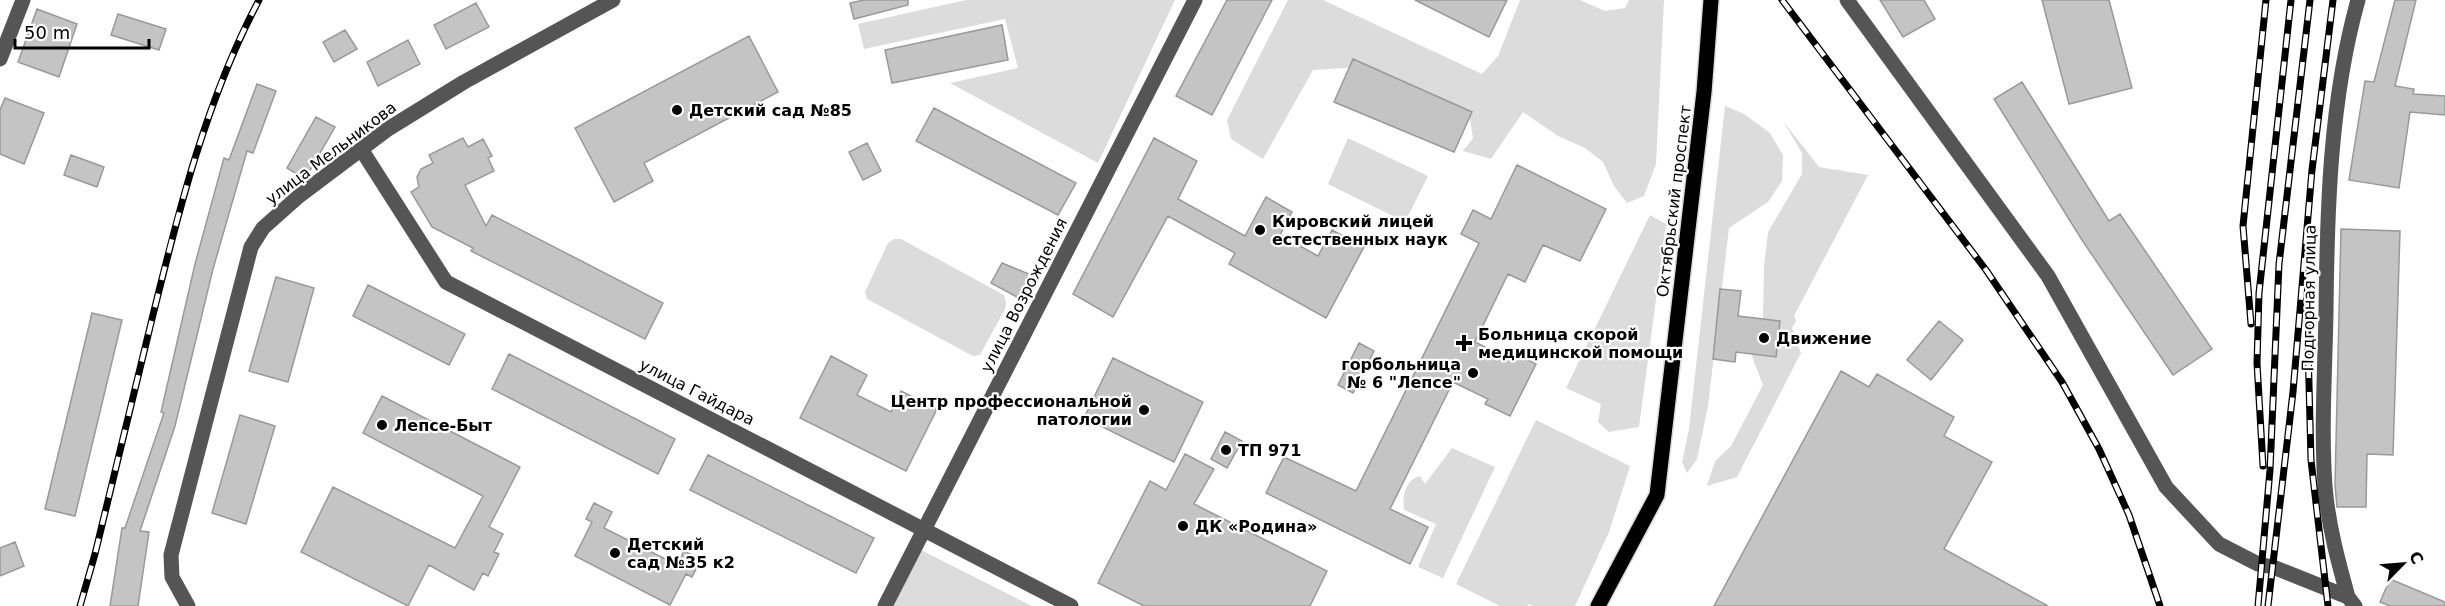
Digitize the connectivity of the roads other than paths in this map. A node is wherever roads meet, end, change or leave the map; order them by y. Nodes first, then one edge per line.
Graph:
1 (23, 0) edge
2 (613, 0) edge
3 (1195, 0) edge
4 (1711, 0) edge
5 (1847, 0) edge
6 (2358, 0) edge
7 (0, 59) edge
8 (361, 149) junction
9 (924, 530) junction
10 (2351, 602) edge
11 (188, 606) edge
12 (885, 606) edge
13 (1071, 606) edge
14 (1598, 606) edge

1 - 7 street
2 - 8 street, улица Мельникова
3 - 9 street, улица Возрождения
4 - 14 main road, Октябрьский проспект
5 - 10 street
6 - 10 street, Подгорная улица
8 - 9 street, улица Гайдара
8 - 11 street, улица Мельникова
9 - 12 street, улица Возрождения
9 - 13 street, улица Гайдара

